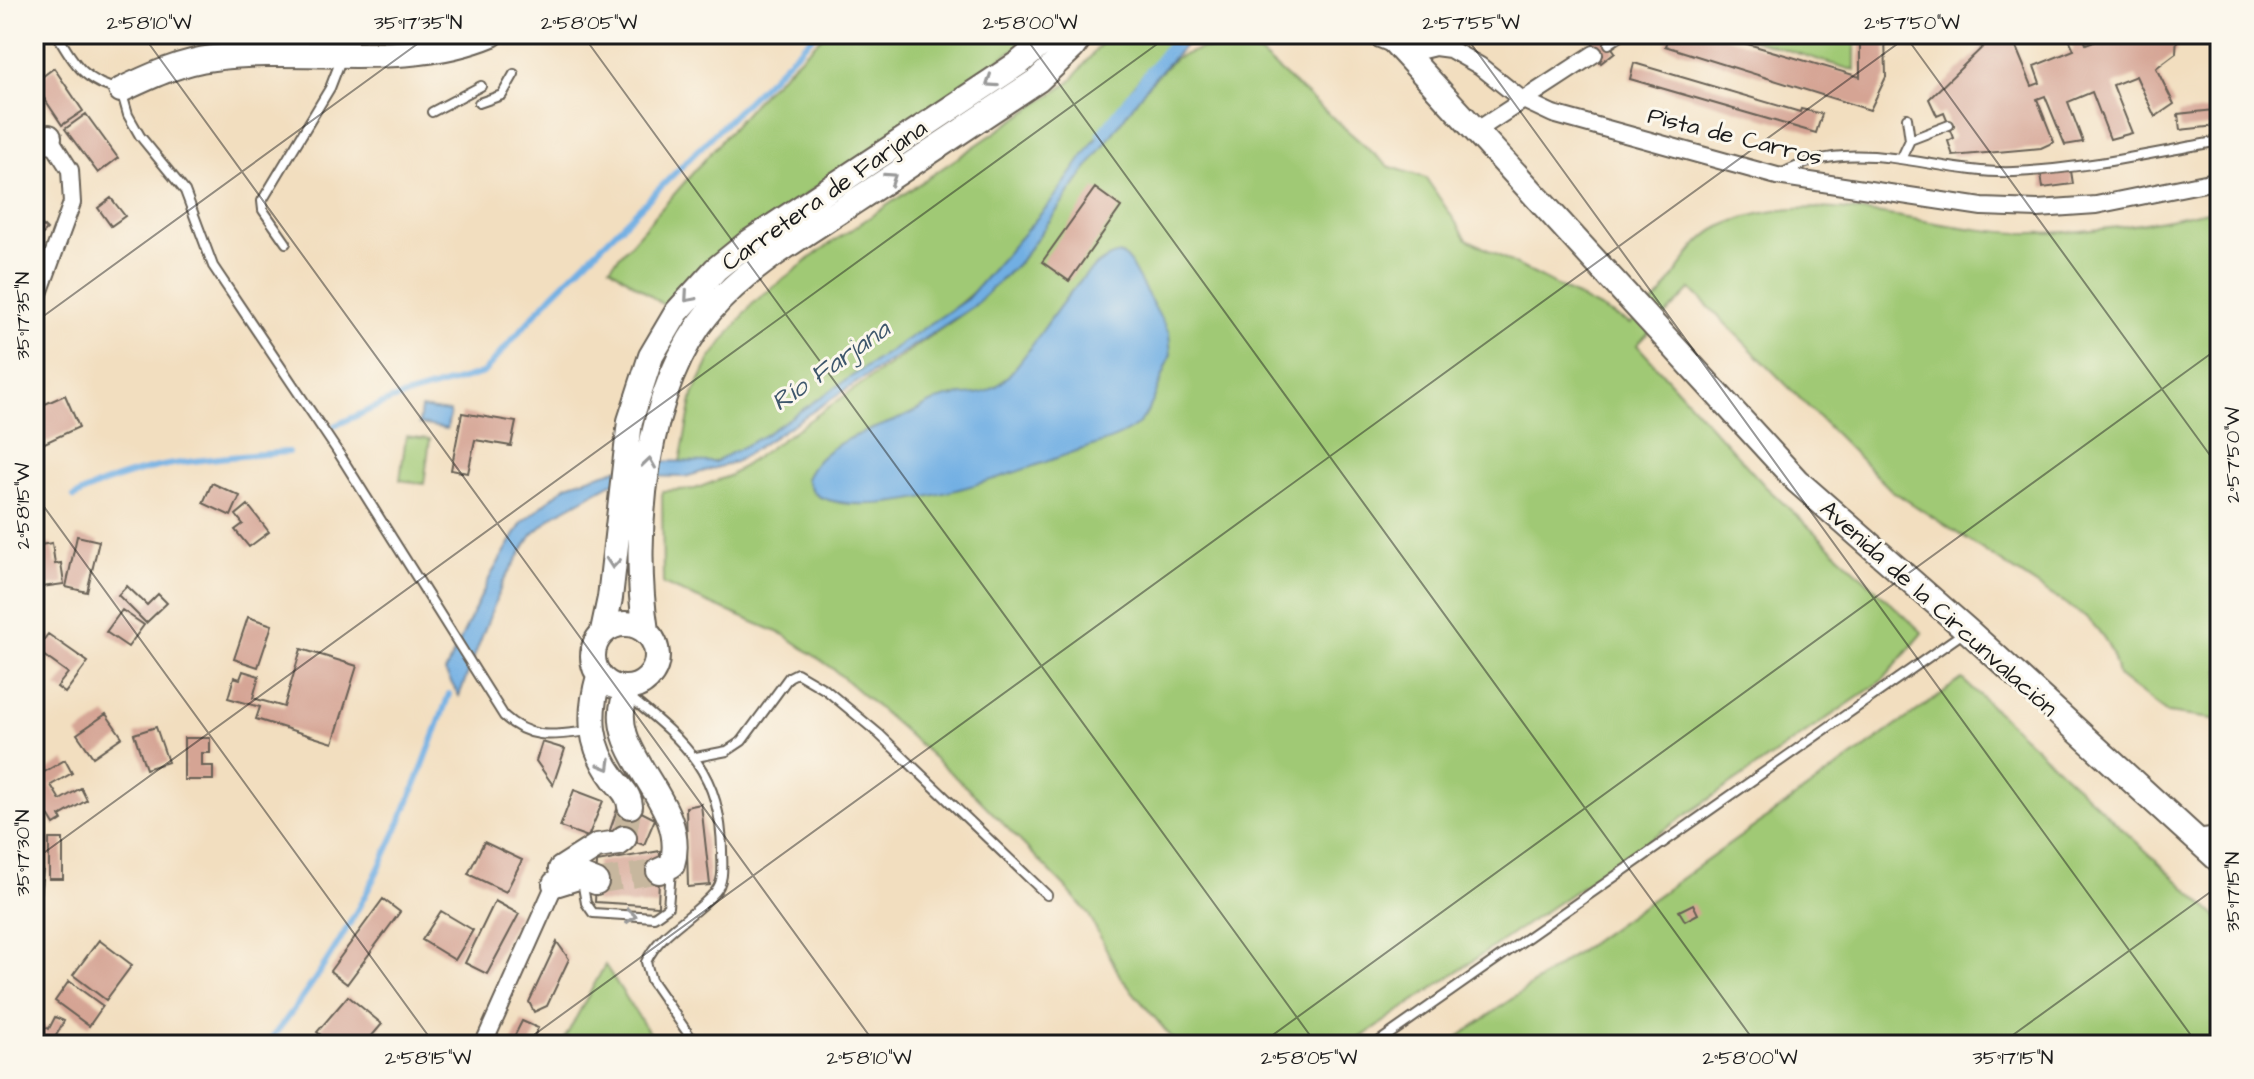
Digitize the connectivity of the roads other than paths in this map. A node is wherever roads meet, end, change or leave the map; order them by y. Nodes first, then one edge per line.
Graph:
1 (57, 34) edge
2 (492, 34) edge
3 (1053, 34) edge
4 (1082, 34) edge
5 (1357, 34) edge
6 (1387, 34) edge
7 (1624, 34) edge
8 (1609, 44) dead end
9 (1406, 54) junction
10 (1594, 54) dead end
11 (342, 56) junction
12 (514, 74) dead end
13 (481, 86) dead end
14 (121, 90) junction
15 (1521, 99) junction
16 (479, 103) dead end
17 (432, 112) dead end
18 (1907, 118) dead end
19 (1949, 125) dead end
20 (1476, 131) junction
21 (1910, 140) junction
22 (2220, 141) edge
23 (41, 143) edge
24 (1902, 157) junction
25 (1777, 176) junction
26 (2220, 180) edge
27 (286, 243) dead end
28 (34, 307) edge
29 (1967, 630) junction
30 (603, 631) junction
31 (646, 631) junction
32 (599, 676) junction
33 (628, 691) junction
34 (590, 730) junction
35 (696, 757) junction
36 (657, 791) junction
37 (2220, 835) edge
38 (624, 838) dead end
39 (2195, 838) junction
40 (2220, 861) edge
41 (666, 868) joint
42 (573, 878) junction
43 (1047, 895) dead end
44 (483, 1045) edge
45 (696, 1045) edge
46 (1374, 1045) edge

1 - 14 lane
2 - 11 main road
3 -> 30 main road, Carretera de Farjana
31 -> 4 main road, Carretera de Farjana
5 - 9 lane
6 - 9 main road, Avenida de la Circunvalación
7 - 8 lane
9 - 15 street, Pista de Carros
9 - 20 main road, Avenida de la Circunvalación
10 - 15 street
11 - 14 main road
11 - 27 lane
12 - 16 lane
13 - 17 lane
14 - 34 lane
15 - 20 street
15 - 25 street, Pista de Carros
18 - 21 lane
19 - 21 lane
20 - 29 main road, Avenida de la Circunvalación
21 - 24 lane
22 - 24 lane
23 - 28 street
24 - 25 lane
25 - 26 street, Pista de Carros
29 - 39 main road, Avenida de la Circunvalación
29 - 46 lane
30 - 31 main road
30 - 32 main road, Carretera de Farjana
31 - 33 main road, Carretera de Farjana
32 - 33 main road
32 - 34 main road, Carretera de Farjana
33 - 35 lane
33 - 36 main road
34 -> 36 main road
35 - 43 lane
35 - 45 lane
36 - 41 main road
37 - 39 street
38 - 42 main road
39 - 40 main road, Avenida de la Circunvalación
42 -> 41 lane
42 - 44 street

